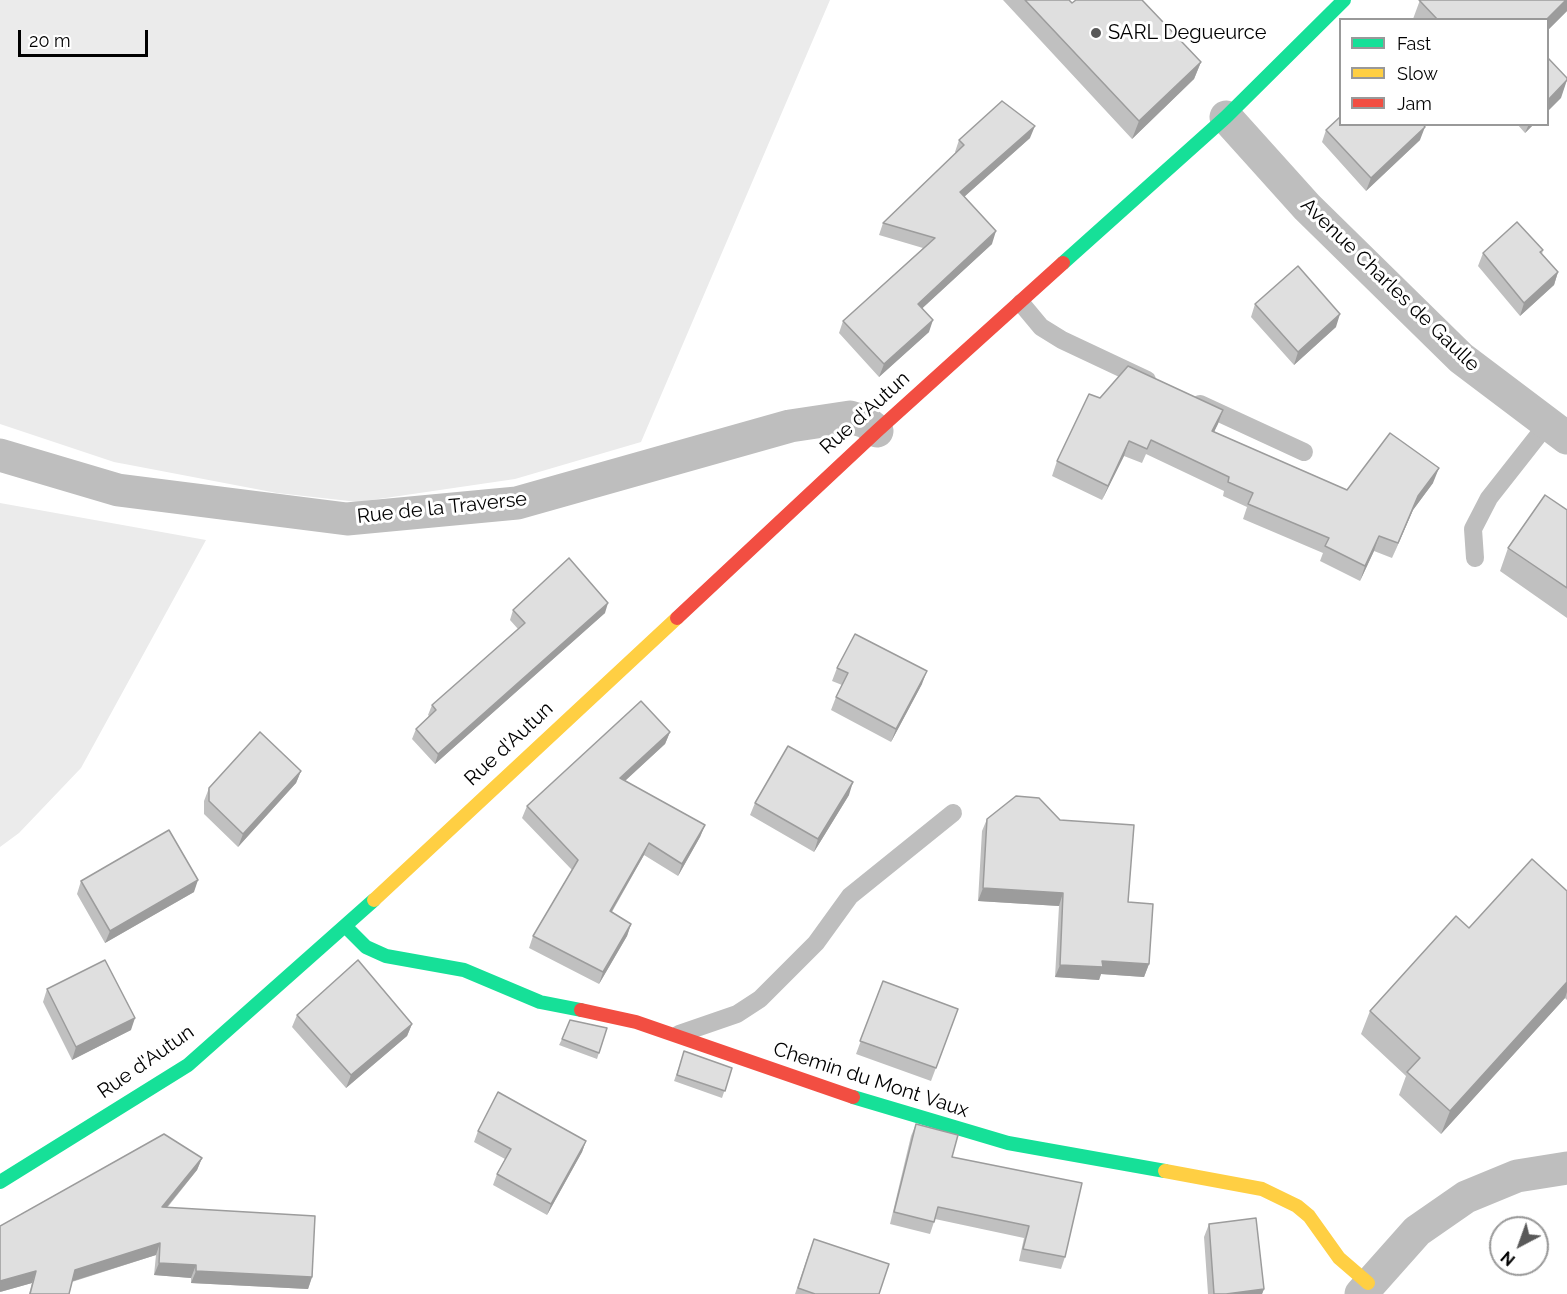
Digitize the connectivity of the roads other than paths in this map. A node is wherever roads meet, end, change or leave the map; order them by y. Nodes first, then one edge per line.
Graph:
1 (1344, 0) edge
2 (1226, 117) junction
3 (1021, 303) junction
4 (1167, 389) edge
5 (1189, 399) edge
6 (1558, 430) edge
7 (877, 431) junction
8 (1304, 452) dead end
9 (0, 455) edge
10 (1475, 558) dead end
11 (953, 813) dead end
12 (346, 927) junction
13 (675, 1035) junction
14 (1567, 1168) edge
15 (0, 1182) edge
16 (1365, 1289) edge

1 - 2 main road, Rue d'Autun
2 - 3 main road, Rue d'Autun
2 - 6 street, Avenue Charles de Gaulle
3 - 4 lane
3 - 7 main road, Rue d'Autun
5 - 8 lane
6 - 10 lane
7 - 9 street, Rue de la Traverse
7 - 12 main road, Rue d'Autun
11 - 13 lane
12 - 13 main road, Chemin du Mont Vaux
12 - 15 main road, Rue d'Autun
13 - 16 main road, Chemin du Mont Vaux
14 - 16 street

